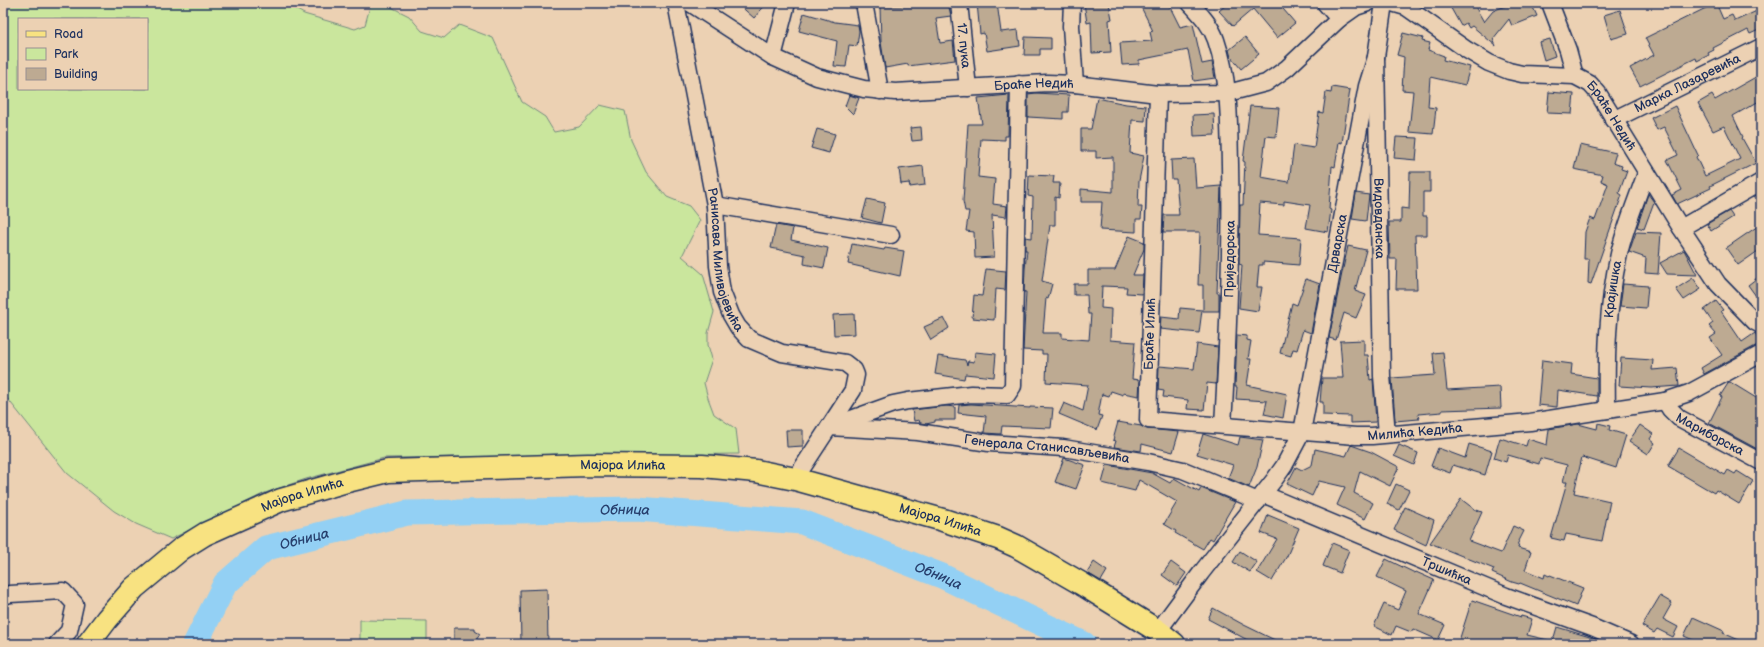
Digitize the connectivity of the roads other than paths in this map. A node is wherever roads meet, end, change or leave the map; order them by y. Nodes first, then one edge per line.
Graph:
1 (676, 3) edge
2 (690, 3) edge
3 (787, 3) edge
4 (864, 3) edge
5 (959, 3) edge
6 (1072, 3) edge
7 (1190, 3) edge
8 (1325, 3) edge
9 (1368, 3) edge
10 (1384, 3) edge
11 (1392, 3) edge
12 (1550, 3) edge
13 (1339, 19) junction
14 (1761, 48) edge
15 (773, 57) junction
16 (1376, 57) junction
17 (1575, 76) junction
18 (1019, 84) junction
19 (1075, 84) junction
20 (968, 88) junction
21 (880, 92) junction
22 (1228, 93) junction
23 (1158, 94) junction
24 (1614, 120) junction
25 (1646, 173) junction
26 (1761, 182) edge
27 (715, 205) junction
28 (1681, 228) junction
29 (891, 236) dead end
30 (1761, 326) edge
31 (1761, 354) edge
32 (1665, 401) junction
33 (1607, 410) junction
34 (1223, 425) junction
35 (829, 427) junction
36 (1302, 432) junction
37 (1387, 434) junction
38 (1761, 462) edge
39 (795, 479) junction
40 (1261, 498) junction
41 (3, 596) edge
42 (1166, 638) edge
43 (57, 644) edge
44 (88, 644) edge
45 (1631, 644) edge

1 - 27 street, Ранисава Миливојевића
2 - 15 street, Браће Недић
3 - 15 street
4 - 21 street
5 - 20 street, 17. пука
6 - 19 street
7 - 22 street, Приједорска
8 - 13 street
9 - 13 street, Браће Недић
10 - 16 street, Видовданска
11 - 17 street, Браће Недић
12 - 17 street
13 - 22 street, Браће Недић
14 - 24 street, Марка Лазаревића
15 - 21 street, Браће Недић
16 - 36 street, Дрварска
16 - 37 street, Видовданска
17 - 24 street, Браће Недић
18 - 19 street, Браће Недић
18 - 20 street, Браће Недић
18 - 35 street
19 - 23 street, Браће Недић
20 - 21 street, Браће Недић
22 - 23 street, Браће Недић
22 - 34 street, Приједорска
23 - 34 street, Браће Илић
24 - 25 street, Браће Недић
25 - 28 street, Браће Недић
25 - 33 street, Крајишка
26 - 28 street
27 - 29 street
27 - 35 street, Ранисава Миливојевића
28 - 30 street, Браће Недић
31 - 32 street, Милића Кедића
32 - 33 street, Милића Кедића
32 - 38 street, Мариборска
33 - 37 street, Милића Кедића
34 - 36 street, Браће Илић
35 - 39 street, Ранисава Миливојевића
35 - 40 street, Генерала Станисављевића
36 - 37 street, Милића Кедића
36 - 40 street
39 - 42 main road, Мајора Илића
39 - 44 main road, Мајора Илића
40 - 42 street
40 - 45 street, Тршићка
41 - 43 street

